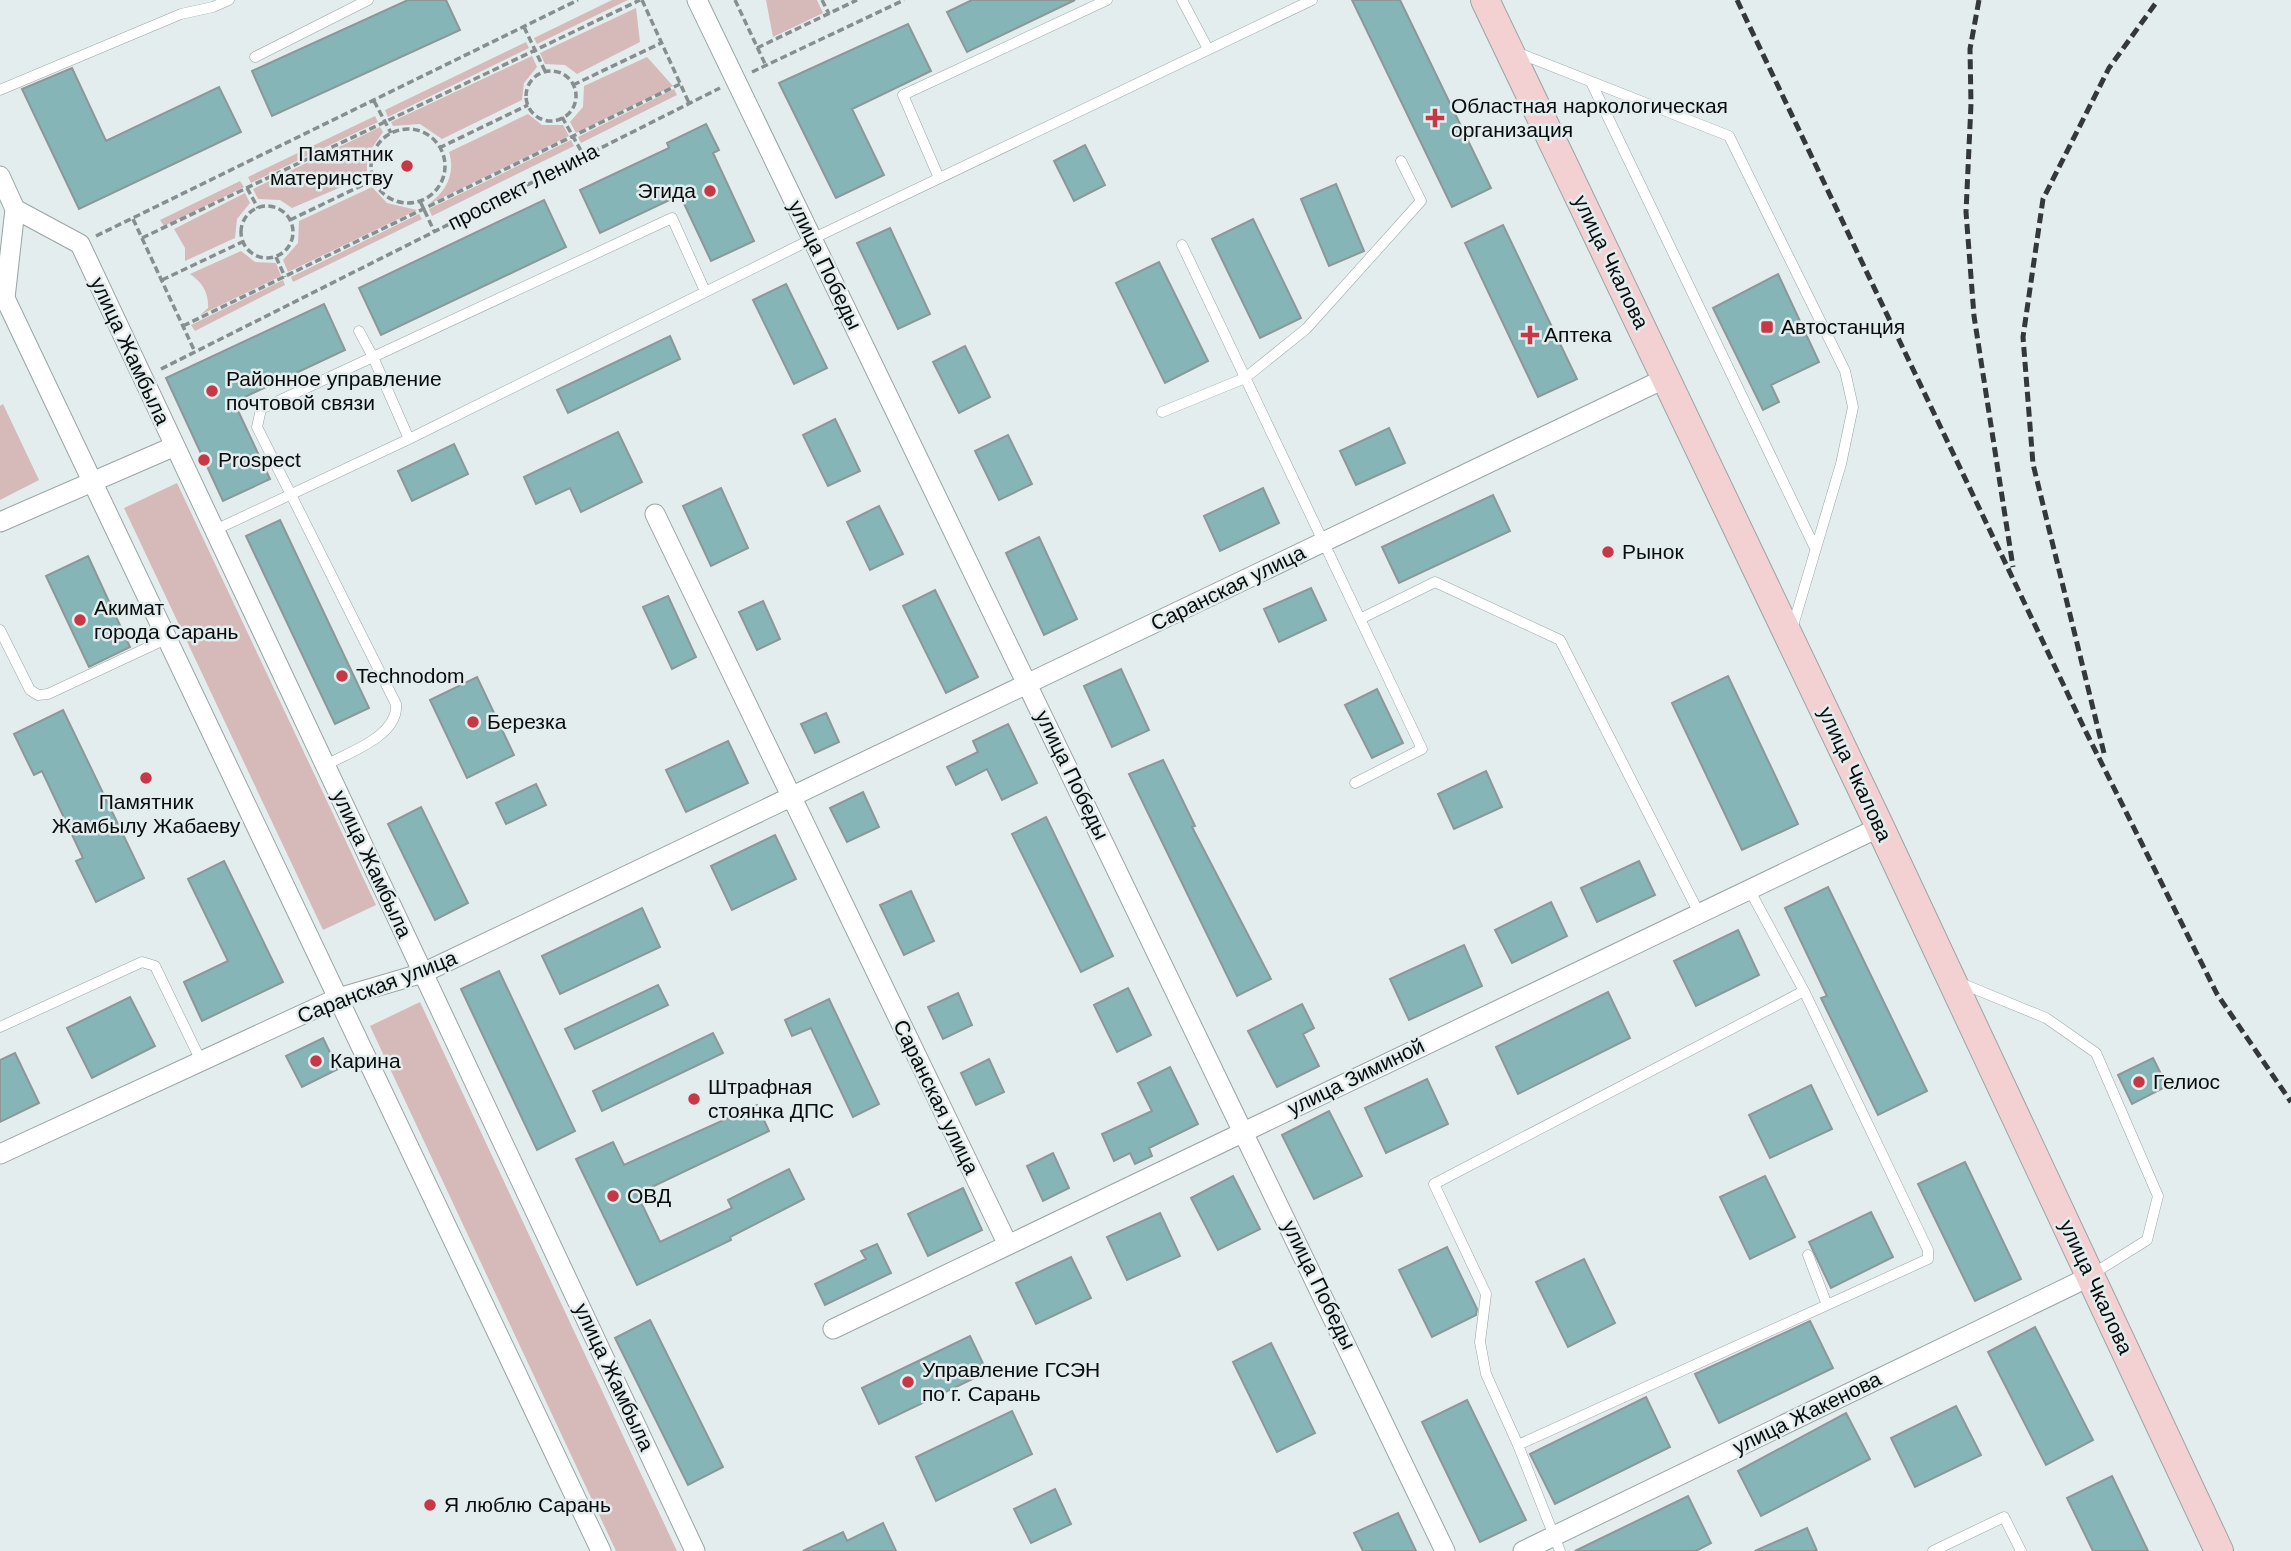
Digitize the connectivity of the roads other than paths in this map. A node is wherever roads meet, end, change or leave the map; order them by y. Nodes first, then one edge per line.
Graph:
1 (229, 0) edge
2 (368, 0) edge
3 (697, 0) edge
4 (1107, 0) edge
5 (1182, 0) edge
6 (1312, 0) edge
7 (1485, 0) edge
8 (1209, 49) junction
9 (1509, 49) junction
10 (255, 57) dead end
11 (1591, 82) junction
12 (0, 90) edge
13 (1401, 160) dead end
14 (939, 178) junction
15 (2, 185) edge
16 (15, 209) junction
17 (812, 239) junction
18 (1182, 245) dead end
19 (705, 291) junction
20 (359, 331) dead end
21 (373, 357) junction
22 (1245, 379) junction
23 (1667, 379) junction
24 (1162, 412) dead end
25 (409, 439) junction
26 (175, 446) junction
27 (91, 483) junction
28 (289, 494) junction
29 (655, 514) dead end
30 (0, 522) edge
31 (215, 530) junction
32 (1324, 542) junction
33 (1814, 546) junction
34 (1360, 620) junction
35 (0, 632) edge
36 (1790, 638) junction
37 (166, 639) junction
38 (1027, 684) junction
39 (326, 765) junction
40 (1355, 783) dead end
41 (790, 798) junction
42 (1880, 827) junction
43 (1749, 889) junction
44 (1699, 913) junction
45 (424, 973) junction
46 (1952, 979) junction
47 (1804, 991) junction
48 (338, 998) junction
49 (0, 1027) edge
50 (201, 1061) junction
51 (1244, 1131) junction
52 (0, 1154) edge
53 (1008, 1245) junction
54 (1808, 1255) dead end
55 (2091, 1276) junction
56 (1827, 1305) junction
57 (833, 1329) dead end
58 (1518, 1445) junction
59 (1558, 1543) edge
60 (601, 1551) edge
61 (695, 1551) edge
62 (1446, 1551) edge
63 (1523, 1551) edge
64 (1933, 1551) edge
65 (2021, 1551) edge
66 (2220, 1551) edge

1 - 12 lane
2 - 10 lane
3 - 17 street, улица Победы
4 - 14 lane
5 - 8 lane
6 - 8 lane
7 - 9 main road, улица Чкалова
8 - 14 lane
9 - 11 lane
9 - 23 main road, улица Чкалова
11 - 33 lane
11 - 33 lane
13 - 22 lane
14 - 17 lane
15 - 16 street
16 - 26 street, улица Жамбыла
16 - 27 street
17 - 19 lane
17 - 38 street, улица Победы
18 - 22 lane
19 - 21 lane
19 - 25 lane
20 - 21 lane
21 - 25 lane
21 - 28 lane
22 - 24 lane
22 - 32 lane
23 - 32 street, Саранская улица
23 - 36 main road, улица Чкалова
25 - 28 lane
26 - 27 street
26 - 31 street, улица Жамбыла
27 - 30 street
27 - 37 street
28 - 31 lane
28 - 39 lane
29 - 41 street, Саранская улица
31 - 39 street, улица Жамбыла
32 - 34 lane
32 - 38 street, Саранская улица
33 - 36 lane
34 - 40 lane
34 - 44 lane
35 - 37 lane
36 - 42 main road, улица Чкалова
37 - 48 street
38 - 41 street, Саранская улица
38 - 51 street, улица Победы
39 - 45 street, улица Жамбыла
41 - 45 street, Саранская улица
41 - 53 street, Саранская улица
42 - 43 street, улица Зиминой
42 - 46 main road, улица Чкалова
43 - 44 street, улица Зиминой
43 - 47 lane
44 - 51 street, улица Зиминой
45 - 48 street, Саранская улица
45 - 61 street, улица Жамбыла
46 - 55 main road, улица Чкалова
46 - 55 lane
47 - 56 lane
47 - 58 lane
48 - 50 street, Саранская улица
48 - 60 street
49 - 50 lane
50 - 52 street, Саранская улица
51 - 53 street, улица Зиминой
51 - 62 street, улица Победы
53 - 57 street, улица Зиминой
54 - 56 lane
55 - 59 street, улица Жакенова
55 - 66 main road, улица Чкалова
56 - 58 lane
58 - 59 lane
59 - 63 street, улица Жакенова
64 - 65 lane

